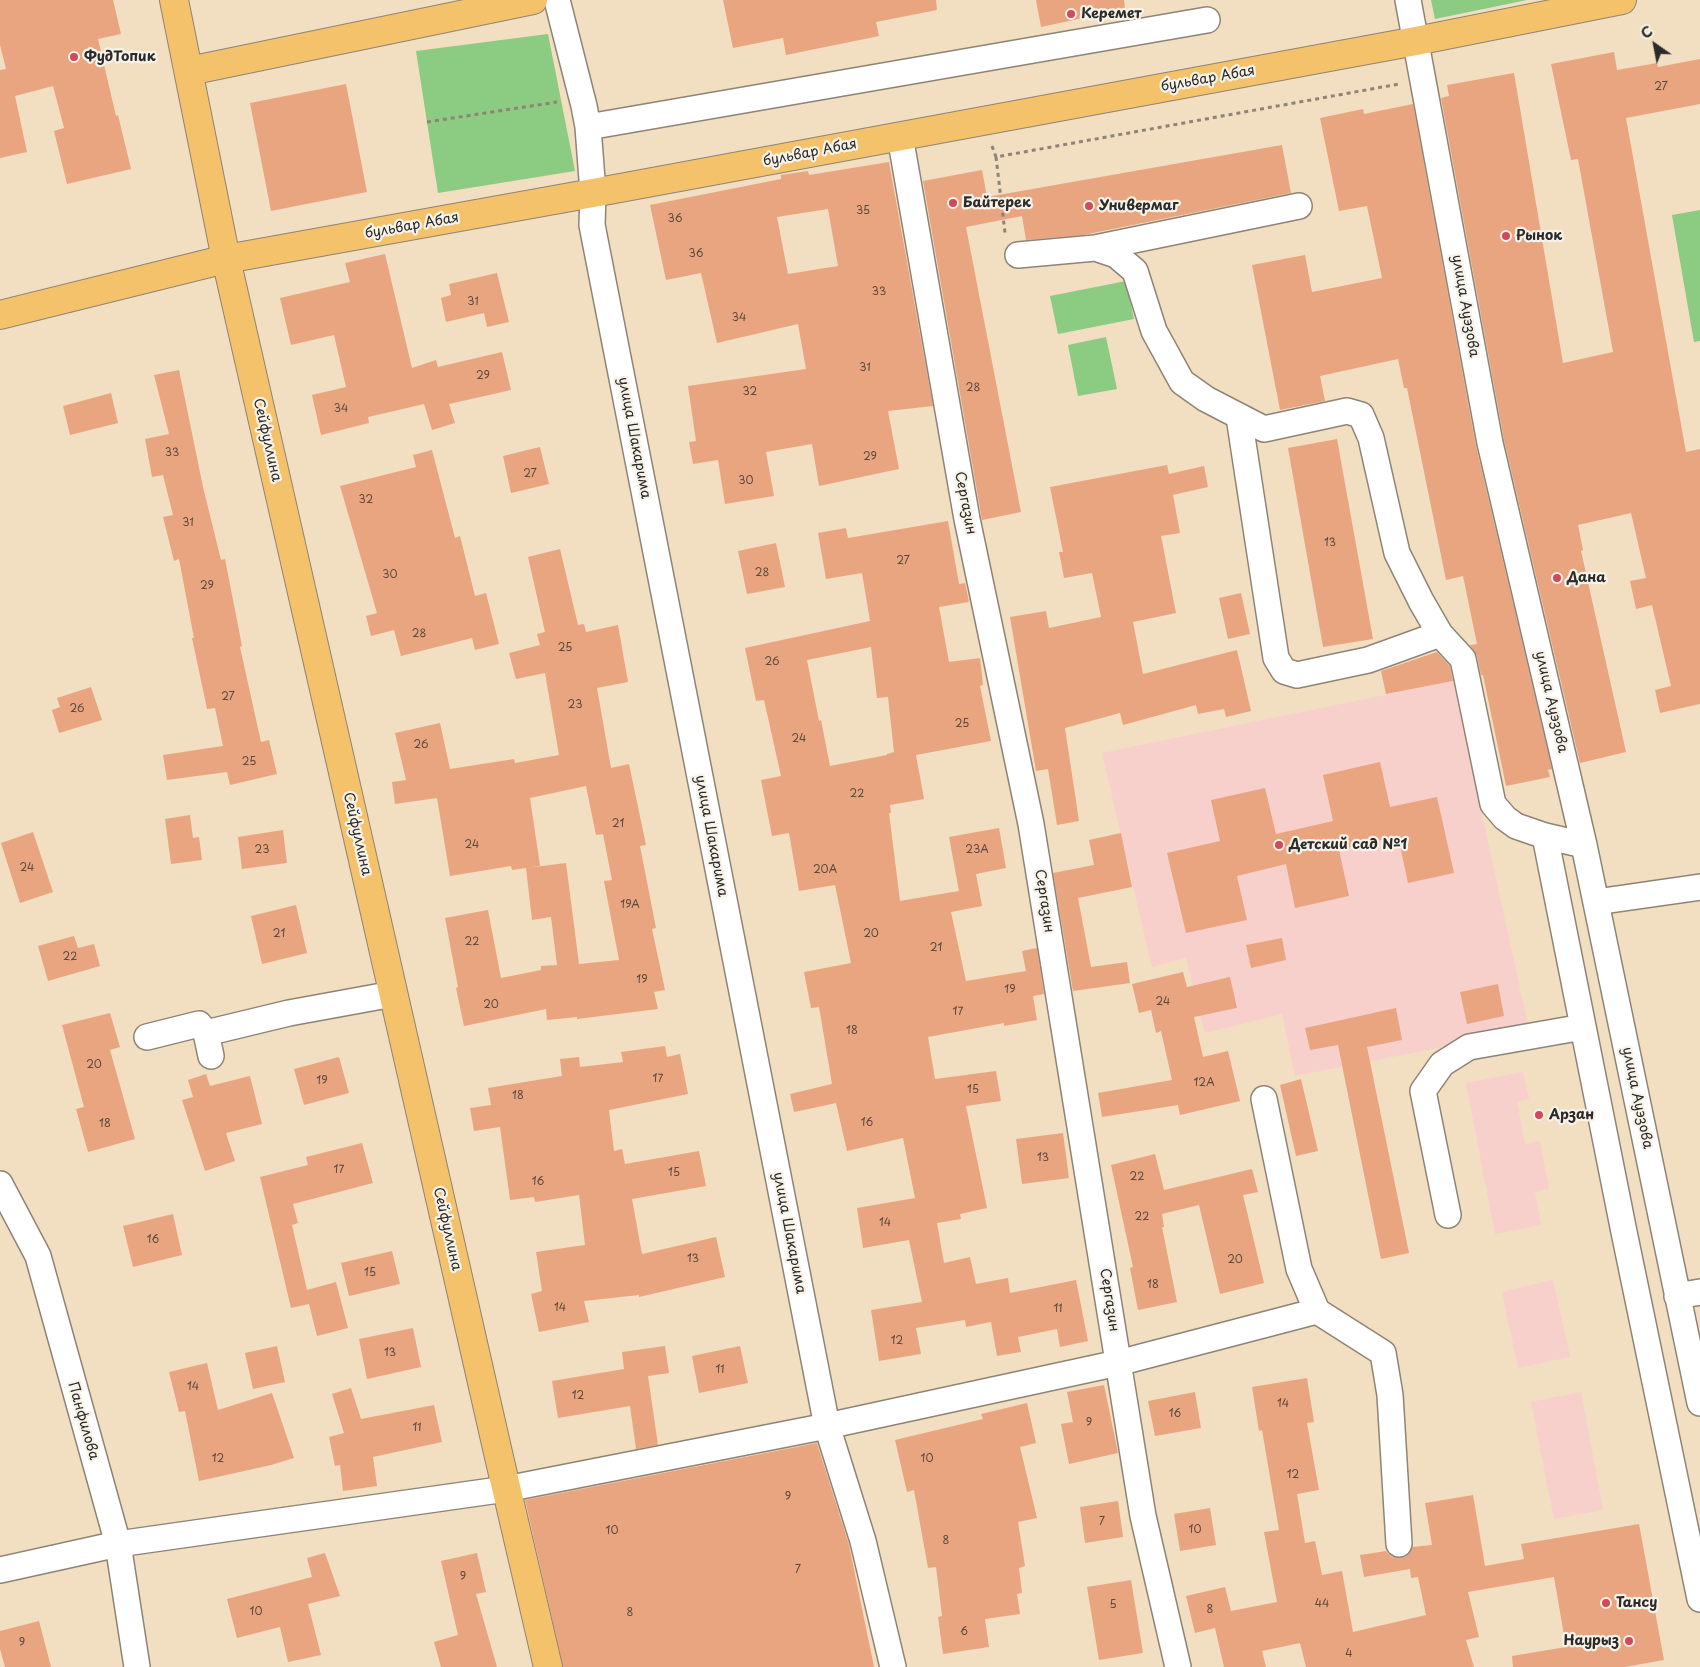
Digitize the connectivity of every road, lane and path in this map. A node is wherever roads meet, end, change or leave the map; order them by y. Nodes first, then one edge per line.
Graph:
1 (174, 0) edge
2 (533, 0) edge
3 (557, 0) edge
4 (1408, 0) edge
5 (1622, 0) edge
6 (1207, 20) dead end
7 (1416, 41) junction
8 (189, 71) junction
9 (1423, 80) junction
10 (586, 116) junction
11 (427, 122) dead end
12 (900, 136) junction
13 (990, 142) dead end
14 (996, 157) junction
15 (593, 193) junction
16 (1299, 206) dead end
17 (1095, 248) junction
18 (1018, 255) joint
19 (226, 259) junction
20 (0, 315) edge
21 (1239, 417) junction
22 (1440, 634) junction
23 (1545, 836) junction
24 (1584, 845) junction
25 (1700, 887) edge
26 (1596, 902) junction
27 (393, 994) junction
28 (1583, 1026) junction
29 (147, 1037) dead end
30 (1264, 1099) dead end
31 (0, 1184) edge
32 (1448, 1215) dead end
33 (1689, 1294) edge
34 (1317, 1311) junction
35 (1118, 1362) junction
36 (1700, 1403) edge
37 (826, 1426) junction
38 (506, 1489) junction
39 (118, 1544) junction
40 (1399, 1544) dead end
41 (0, 1570) edge
42 (1700, 1599) edge
43 (137, 1667) edge
44 (548, 1667) edge
45 (893, 1667) edge
46 (1178, 1667) edge

1 - 8 main road, Сейфуллина
2 - 8 main road
3 - 10 street, улица Шакарима
4 - 7 street, улица Ауэзова
5 - 7 main road, бульвар Абая
6 - 10 street
7 - 9 street, улица Ауэзова
7 - 12 main road, бульвар Абая
8 - 19 main road, Сейфуллина
9 - 14 path
9 - 24 street, улица Ауэзова
10 - 11 path
10 - 15 street, улица Шакарима
12 - 15 main road, бульвар Абая
12 - 35 street, Сергазин
13 - 14 path
14 - 18 path
15 - 19 main road, бульвар Абая
15 - 37 street, улица Шакарима
16 - 17 street
17 - 18 street
17 - 21 street
19 - 20 main road, бульвар Абая
19 - 27 main road, Сейфуллина
21 - 22 street
21 - 22 street
22 - 23 street
23 - 24 street
23 - 28 street
24 - 26 street, улица Ауэзова
25 - 26 street
26 - 33 street, улица Ауэзова
27 - 29 street
27 - 38 main road, Сейфуллина
28 - 32 street
28 - 42 street
30 - 34 street
31 - 39 street, Панфилова
33 - 36 street, улица Ауэзова
34 - 35 street
34 - 40 street
35 - 37 street
35 - 46 street, Сергазин
37 - 38 street
37 - 45 street, улица Шакарима
38 - 39 street
38 - 44 main road, Сейфуллина
39 - 41 street
39 - 43 street, Панфилова

